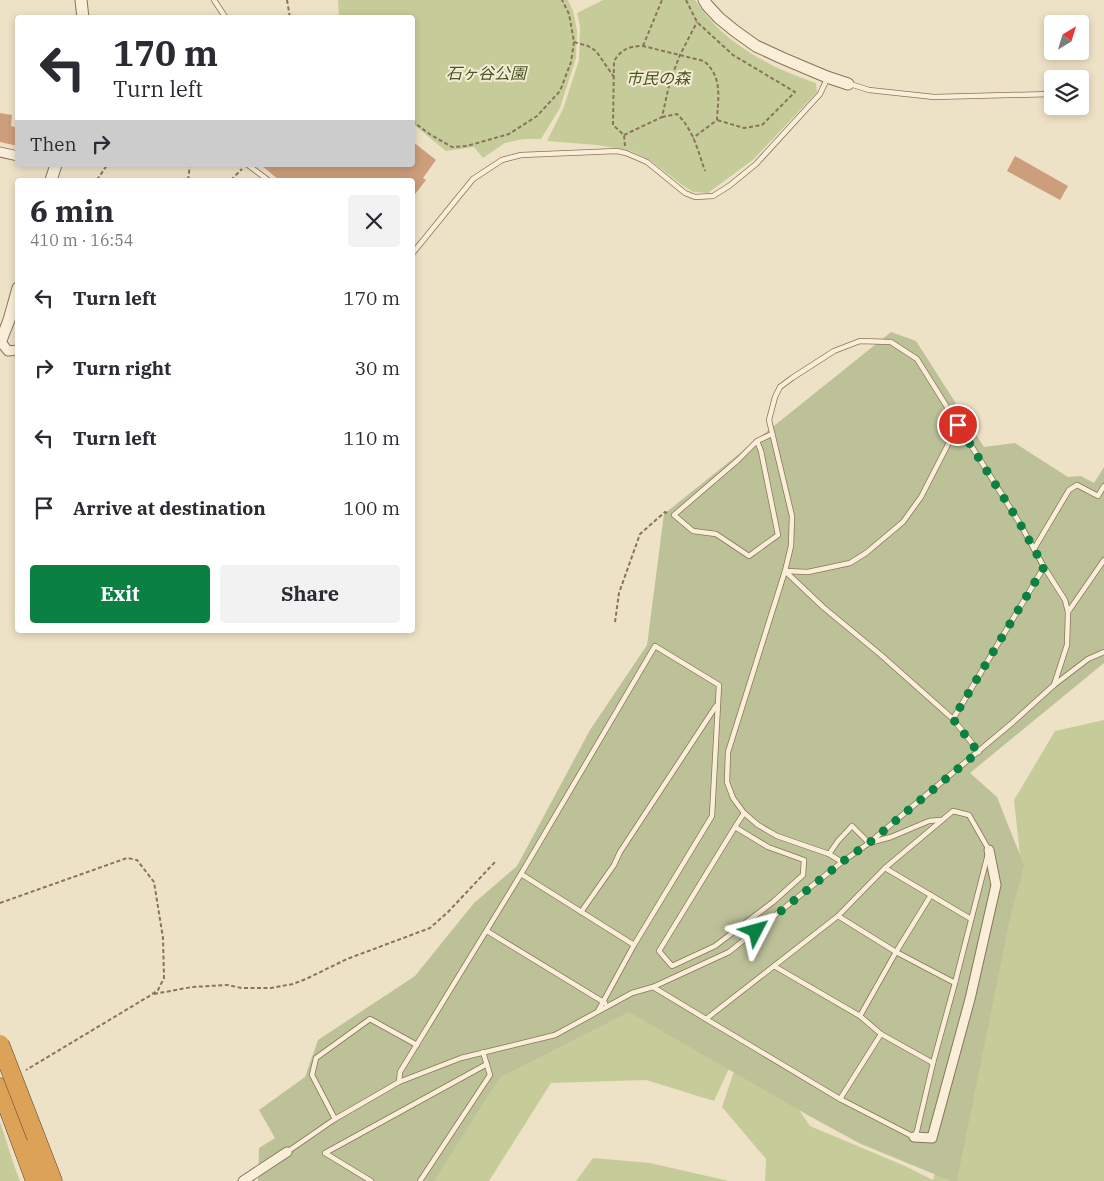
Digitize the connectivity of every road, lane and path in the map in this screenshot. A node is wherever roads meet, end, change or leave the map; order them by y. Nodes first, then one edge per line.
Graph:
1 (80, 0) edge
2 (214, 0) edge
3 (288, 0) edge
4 (562, 0) edge
5 (662, 0) edge
6 (686, 0) edge
7 (704, 0) edge
8 (82, 15) edge
9 (225, 15) edge
10 (290, 15) edge
11 (697, 22) junction
12 (574, 42) junction
13 (643, 46) junction
14 (680, 55) junction
15 (614, 77) junction
16 (828, 77) junction
17 (848, 84) joint
18 (1044, 94) edge
19 (662, 117) junction
20 (716, 120) junction
21 (415, 123) edge
22 (624, 135) junction
23 (693, 138) junction
24 (0, 152) edge
25 (626, 153) junction
26 (15, 155) edge
27 (106, 167) edge
28 (245, 167) edge
29 (250, 167) edge
30 (705, 170) dead end
31 (99, 178) edge
32 (233, 178) edge
33 (265, 178) edge
34 (415, 250) edge
35 (15, 299) edge
36 (0, 343) edge
37 (15, 350) edge
38 (958, 425) junction
39 (772, 434) junction
40 (757, 441) junction
41 (1104, 486) edge
42 (1098, 496) junction
43 (1104, 500) edge
44 (674, 515) junction
45 (1034, 549) junction
46 (1104, 560) edge
47 (1044, 567) junction
48 (785, 572) junction
49 (1068, 612) junction
50 (615, 622) dead end
51 (1104, 652) edge
52 (1054, 685) junction
53 (718, 704) junction
54 (953, 719) junction
55 (978, 752) junction
56 (744, 813) junction
57 (940, 820) junction
58 (735, 827) junction
59 (869, 843) junction
60 (989, 850) junction
61 (829, 854) junction
62 (495, 862) dead end
63 (842, 862) junction
64 (885, 868) junction
65 (521, 874) junction
66 (931, 895) junction
67 (0, 904) edge
68 (580, 912) junction
69 (838, 916) junction
70 (971, 919) junction
71 (486, 931) junction
72 (634, 945) junction
73 (896, 952) junction
74 (774, 966) junction
75 (955, 983) junction
76 (652, 987) junction
77 (152, 994) junction
78 (603, 1002) junction
79 (609, 1006) junction
80 (598, 1012) junction
81 (860, 1016) junction
82 (706, 1019) junction
83 (882, 1034) junction
84 (0, 1044) edge
85 (416, 1045) junction
86 (483, 1052) junction
87 (933, 1063) junction
88 (487, 1064) junction
89 (23, 1071) dead end
90 (398, 1082) junction
91 (0, 1087) edge
92 (840, 1099) junction
93 (335, 1119) junction
94 (914, 1138) junction
95 (287, 1152) joint
96 (35, 1181) edge
97 (53, 1181) edge
98 (244, 1181) edge
99 (371, 1181) edge
100 (420, 1181) edge

1 - 8 street
2 - 9 lane
3 - 10 path
4 - 12 path
5 - 13 path
6 - 11 path
7 - 16 street
11 - 14 path
11 - 20 path
12 - 15 path
12 - 21 path
13 - 14 path
13 - 15 path
14 - 19 path
14 - 20 path
15 - 22 path
16 - 17 street
16 - 25 lane
17 - 18 lane
19 - 22 path
19 - 23 path
20 - 23 path
22 - 25 path
23 - 30 path
24 - 26 street
25 - 34 lane
27 - 31 path
28 - 32 path
29 - 33 lane
35 - 36 street
36 - 37 street
38 - 39 lane
38 - 45 lane
38 - 48 lane
39 - 40 lane
39 - 48 lane
40 - 44 lane
40 - 44 lane
41 - 42 lane
42 - 43 lane
42 - 45 lane
44 - 50 path
45 - 47 lane
46 - 49 lane
47 - 49 lane
47 - 54 lane
48 - 54 lane
48 - 56 lane
49 - 52 lane
51 - 52 lane
52 - 55 lane
53 - 65 lane
53 - 68 lane
53 - 72 lane
54 - 55 lane
55 - 59 lane
56 - 58 lane
56 - 61 lane
57 - 59 lane
57 - 60 lane
57 - 64 lane
58 - 58 lane
59 - 61 lane
59 - 63 lane
60 - 70 lane
60 - 94 street
61 - 63 lane
62 - 77 path
63 - 76 lane
64 - 66 lane
64 - 69 lane
65 - 68 lane
65 - 71 lane
66 - 70 lane
66 - 73 lane
67 - 77 path
68 - 72 lane
69 - 73 lane
69 - 74 lane
70 - 75 lane
71 - 78 lane
71 - 85 lane
72 - 78 lane
73 - 75 lane
73 - 81 lane
74 - 81 lane
74 - 82 lane
75 - 87 lane
76 - 79 lane
76 - 82 lane
77 - 89 path
78 - 79 lane
78 - 80 lane
79 - 80 lane
80 - 86 lane
81 - 83 lane
82 - 92 lane
83 - 87 lane
83 - 92 lane
84 - 97 highway, bridge
85 - 90 lane
85 - 93 lane
86 - 88 lane
86 - 90 lane
87 - 94 lane
88 - 99 lane
88 - 100 lane
90 - 93 lane
91 - 96 highway
92 - 94 lane
93 - 95 lane
95 - 98 street

